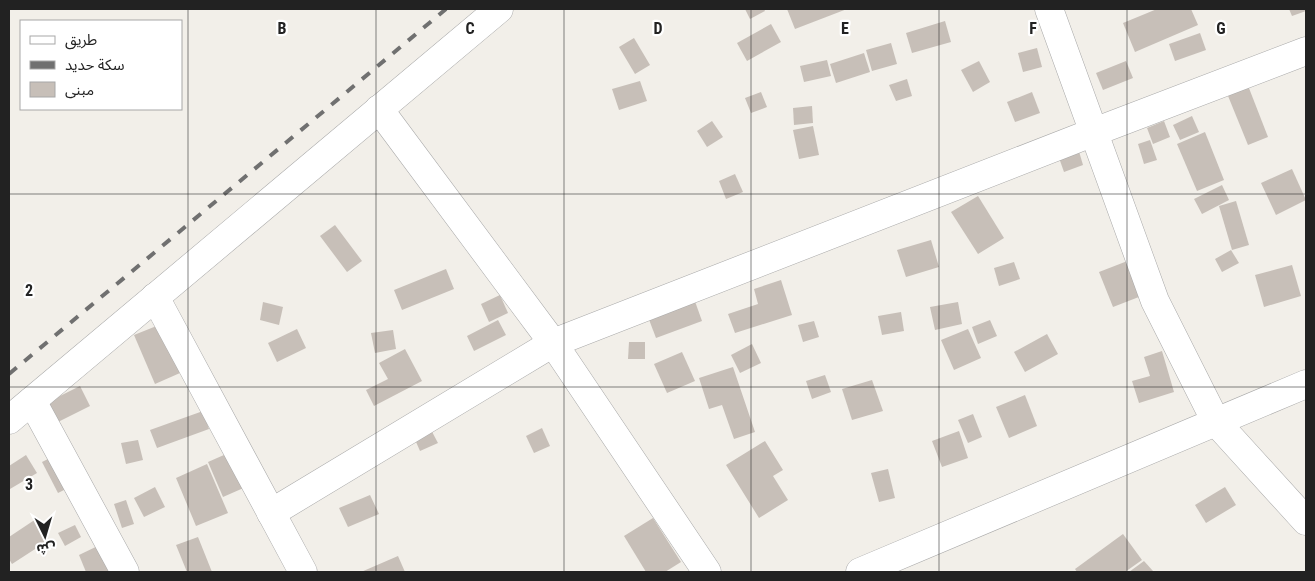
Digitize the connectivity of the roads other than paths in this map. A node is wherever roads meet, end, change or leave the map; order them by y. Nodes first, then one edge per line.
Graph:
1 (499, 9) edge
2 (1049, 9) edge
3 (1306, 51) edge
4 (379, 109) junction
5 (1094, 132) junction
6 (155, 297) junction
7 (553, 342) junction
8 (1306, 384) edge
9 (32, 401) junction
10 (9, 420) edge
11 (1216, 422) junction
12 (271, 513) junction
13 (1306, 521) edge
14 (125, 572) edge
15 (303, 572) edge
16 (707, 572) edge
17 (860, 572) edge

1 - 4 street
2 - 5 street
3 - 5 street
4 - 6 street
4 - 7 street
5 - 7 street
5 - 11 street
6 - 9 street
6 - 12 street
7 - 12 street
7 - 16 street
8 - 11 street
9 - 10 street
9 - 14 street
11 - 13 street
11 - 17 street
12 - 15 street

